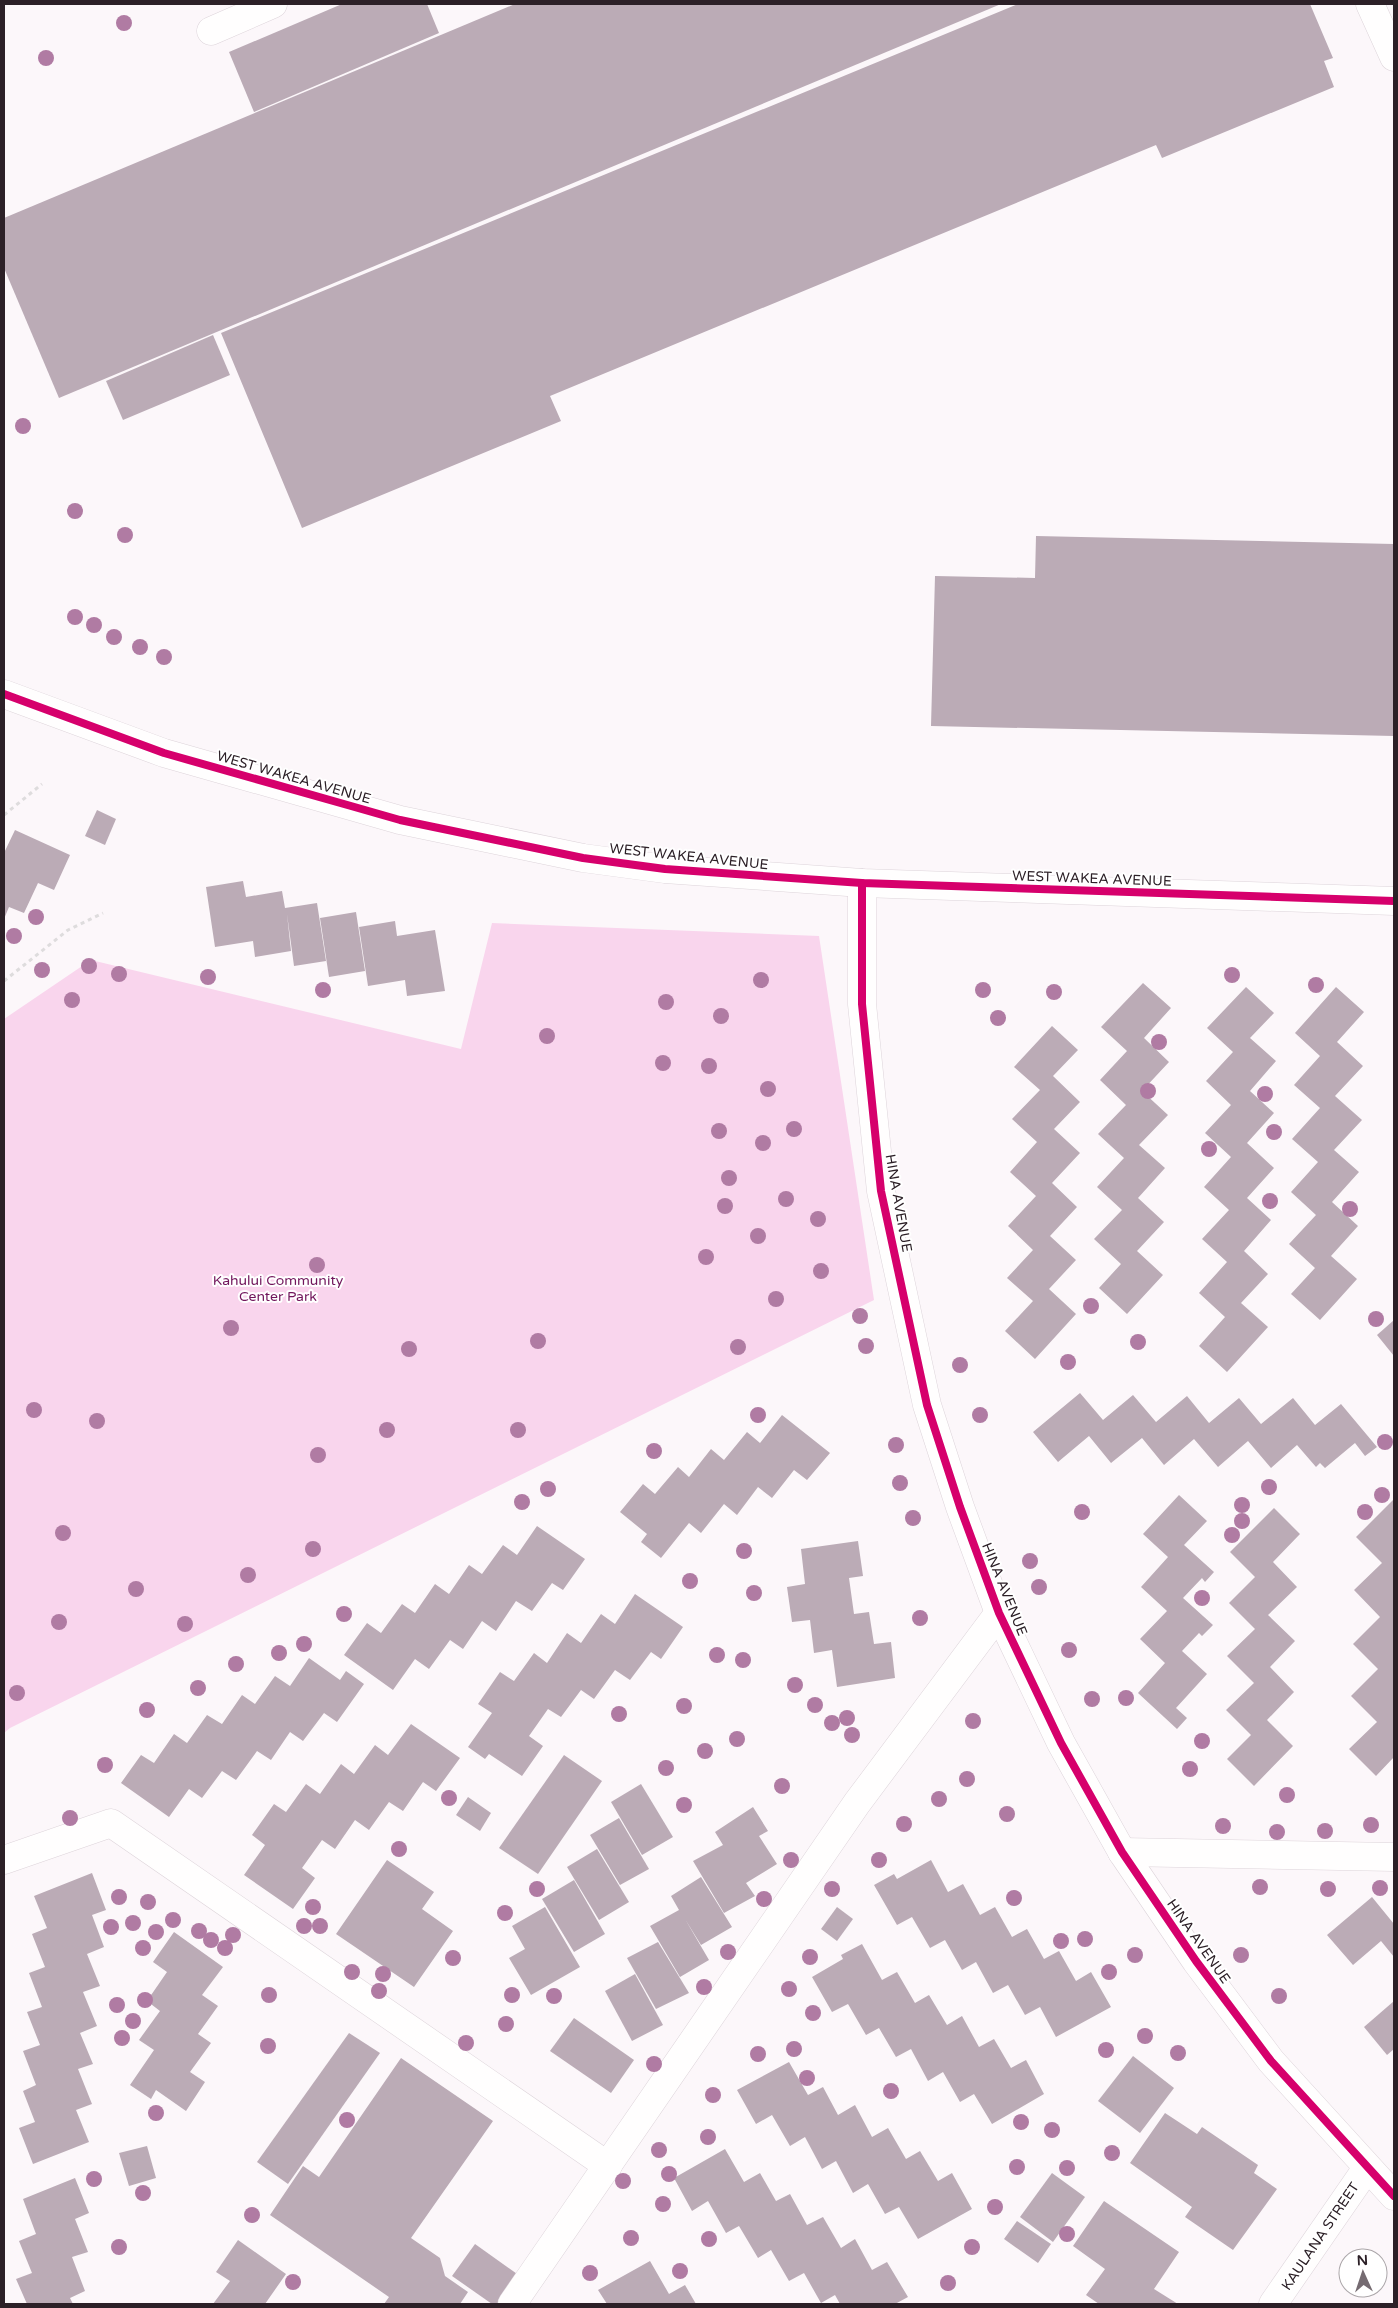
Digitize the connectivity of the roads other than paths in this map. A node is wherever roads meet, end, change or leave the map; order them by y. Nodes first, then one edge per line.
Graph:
1 (273, 4) edge
2 (1370, 4) edge
3 (211, 31) dead end
4 (1394, 57) edge
5 (4, 694) edge
6 (862, 883) junction
7 (1394, 901) edge
8 (999, 1613) junction
9 (1122, 1852) junction
10 (1394, 1857) edge
11 (4, 1860) edge
12 (608, 2166) junction
13 (1367, 2168) junction
14 (1394, 2196) edge
15 (512, 2304) edge
16 (1273, 2304) edge

1 - 3 street
2 - 4 street
5 - 6 street, WEST WAKEA AVENUE
6 - 7 street, WEST WAKEA AVENUE
6 - 8 street, HINA AVENUE
8 - 9 street, HINA AVENUE
8 - 12 street
9 - 10 street
9 - 13 street, HINA AVENUE
11 - 12 street
12 - 15 street
13 - 14 street, HINA AVENUE
13 - 16 street, KAULANA STREET

